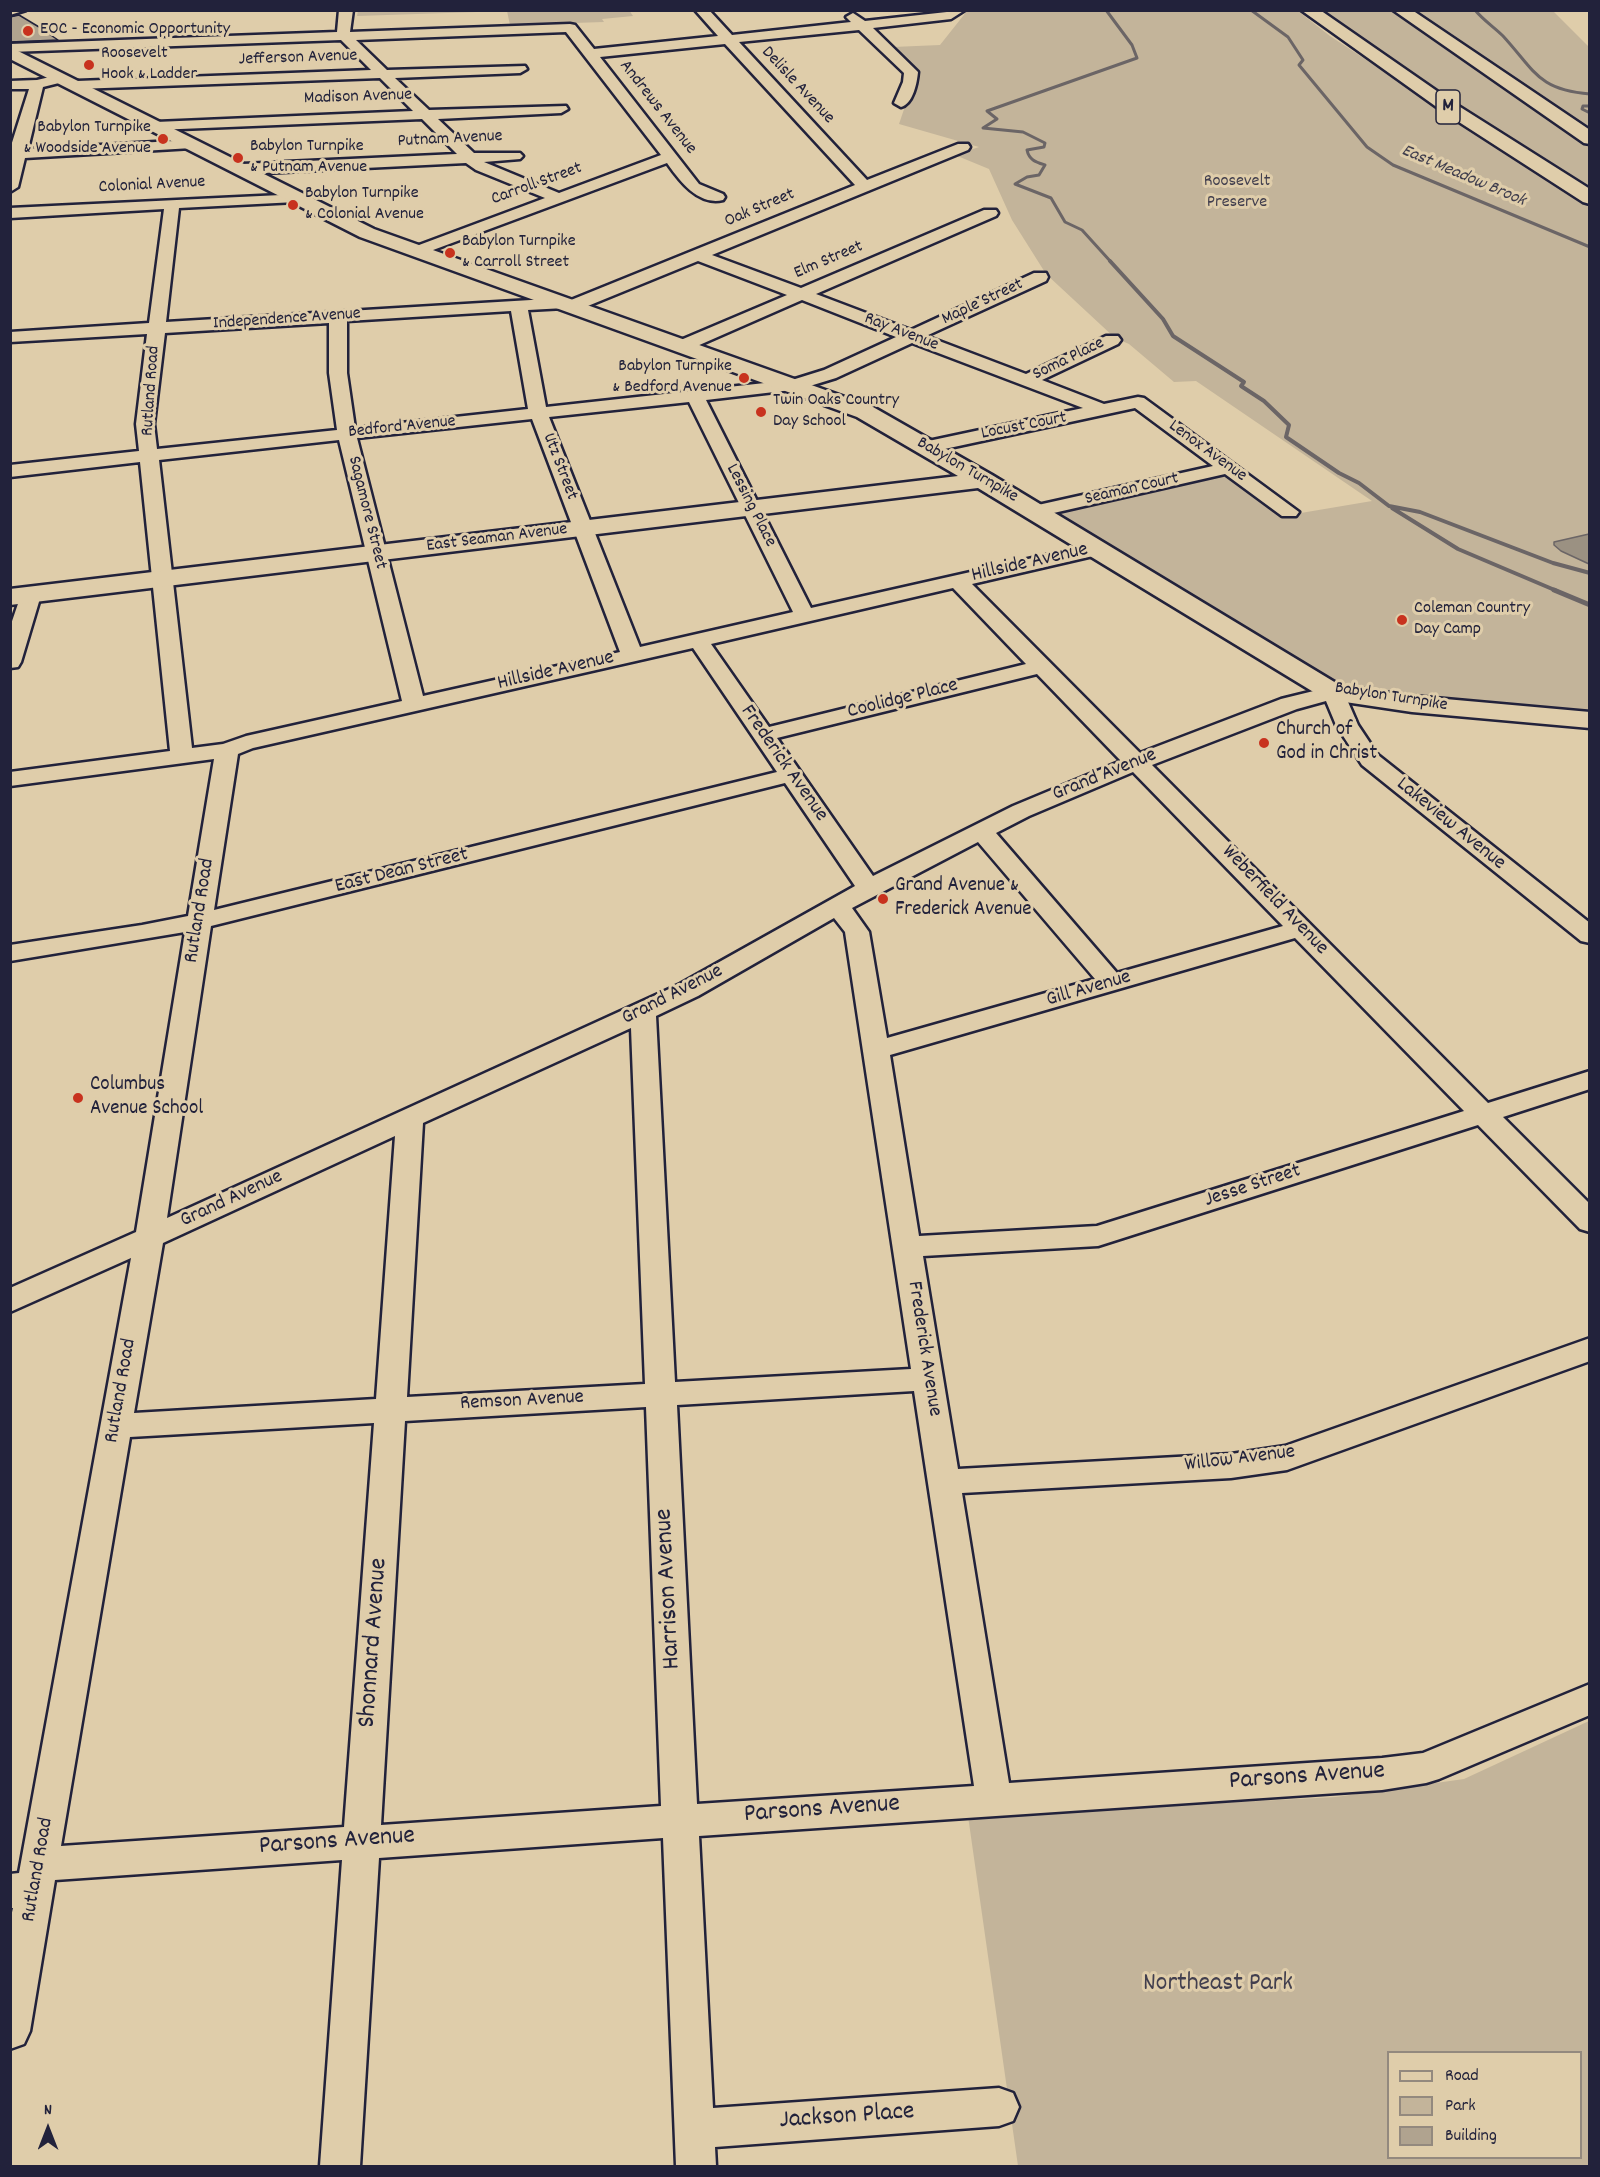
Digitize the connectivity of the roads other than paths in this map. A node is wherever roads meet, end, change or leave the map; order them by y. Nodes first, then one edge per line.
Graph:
1 (20, 10) edge
2 (346, 10) edge
3 (701, 10) edge
4 (846, 10) edge
5 (1309, 10) edge
6 (1401, 10) edge
7 (10, 11) edge
8 (959, 11) edge
9 (861, 25) junction
10 (343, 35) junction
11 (728, 39) junction
12 (10, 50) edge
13 (590, 54) junction
14 (520, 69) dead end
15 (381, 74) junction
16 (71, 82) junction
17 (38, 84) junction
18 (10, 85) edge
19 (901, 103) dead end
20 (561, 109) dead end
21 (423, 115) junction
22 (156, 126) junction
23 (1590, 139) edge
24 (192, 144) junction
25 (963, 147) dead end
26 (15, 154) edge
27 (515, 156) dead end
28 (670, 157) junction
29 (471, 159) junction
30 (243, 169) junction
31 (864, 186) junction
32 (10, 187) edge
33 (296, 197) junction
34 (717, 197) dead end
35 (559, 198) junction
36 (1590, 198) edge
37 (172, 204) junction
38 (10, 213) edge
39 (990, 213) dead end
40 (417, 251) junction
41 (698, 255) junction
42 (1040, 277) dead end
43 (801, 294) junction
44 (568, 305) junction
45 (519, 306) junction
46 (338, 317) junction
47 (157, 328) junction
48 (10, 337) edge
49 (911, 337) junction
50 (1112, 340) dead end
51 (682, 346) junction
52 (1025, 381) junction
53 (794, 386) junction
54 (695, 396) junction
55 (1113, 408) junction
56 (538, 412) junction
57 (346, 434) junction
58 (926, 447) junction
59 (149, 456) junction
60 (1228, 468) junction
61 (10, 471) edge
62 (984, 480) junction
63 (751, 509) junction
64 (1036, 511) junction
65 (1289, 512) dead end
66 (583, 529) junction
67 (1099, 549) junction
68 (376, 554) junction
69 (162, 579) junction
70 (957, 581) junction
71 (21, 596) edge
72 (805, 616) junction
73 (698, 640) junction
74 (632, 655) junction
75 (10, 662) edge
76 (1043, 666) junction
77 (1334, 693) junction
78 (414, 705) junction
79 (1590, 720) edge
80 (764, 735) junction
81 (227, 750) junction
82 (182, 757) junction
83 (1138, 762) junction
84 (790, 774) junction
85 (10, 778) edge
86 (981, 831) junction
87 (869, 888) junction
88 (837, 905) junction
89 (200, 921) junction
90 (1301, 929) junction
91 (1590, 936) edge
92 (10, 953) edge
93 (1112, 983) junction
94 (644, 1012) junction
95 (877, 1050) junction
96 (1590, 1080) edge
97 (1483, 1114) junction
98 (410, 1119) junction
99 (1590, 1222) edge
100 (148, 1238) junction
101 (908, 1247) junction
102 (10, 1301) edge
103 (1590, 1349) edge
104 (928, 1379) junction
105 (661, 1394) junction
106 (390, 1409) junction
107 (116, 1426) junction
108 (944, 1482) junction
109 (1590, 1700) edge
110 (994, 1799) junction
111 (680, 1820) junction
112 (362, 1841) junction
113 (29, 1881) edge
114 (10, 2031) edge
115 (999, 2107) dead end
116 (695, 2148) edge
117 (340, 2166) edge

1 - 7 street
2 - 10 street
3 - 11 street, Delisle Avenue
4 - 9 street
5 - 36 main road, M
6 - 23 main road
8 - 9 street
9 - 11 street
9 - 19 street
10 - 12 street
10 - 13 street, Andrews Avenue
10 - 15 street
11 - 13 street
11 - 31 street, Delisle Avenue
12 - 16 main road, Babylon Turnpike
13 - 28 street, Andrews Avenue
14 - 15 street, Jefferson Avenue
15 - 16 street, Jefferson Avenue
15 - 21 street
16 - 17 street, Jefferson Avenue
16 - 22 main road, Babylon Turnpike
17 - 18 street, Jefferson Avenue
17 - 26 street
20 - 21 street, Madison Avenue
21 - 22 street, Madison Avenue
21 - 29 street
22 - 24 main road, Babylon Turnpike
24 - 26 street
24 - 30 main road, Babylon Turnpike
25 - 31 street, Oak Street
26 - 32 street
27 - 29 street, Putnam Avenue
28 - 34 street, Andrews Avenue
28 - 35 street, Carroll Street
29 - 30 street, Putnam Avenue
29 - 35 street
30 - 33 main road, Babylon Turnpike
31 - 41 street, Oak Street
33 - 37 street, Colonial Avenue
33 - 40 main road, Babylon Turnpike
35 - 40 street, Carroll Street
37 - 38 street, Colonial Avenue
37 - 47 street, Rutland Road
39 - 43 street, Elm Street
40 - 44 main road, Babylon Turnpike
41 - 43 street, Ray Avenue
41 - 44 street, Oak Street
42 - 49 street, Maple Street
43 - 49 street, Ray Avenue
43 - 51 street, Elm Street
44 - 45 street, Independence Avenue
44 - 51 main road, Babylon Turnpike
45 - 46 street, Independence Avenue
45 - 56 street, Utz Street
46 - 47 street, Independence Avenue
46 - 57 street, Sagamore Street
47 - 48 street, Independence Avenue
47 - 59 street, Rutland Road
49 - 52 street, Ray Avenue
49 - 53 street, Maple Street
50 - 52 street, Soma Place
51 - 53 main road, Babylon Turnpike
52 - 55 street, Ray Avenue
53 - 54 street, Bedford Avenue
53 - 58 main road, Babylon Turnpike
54 - 56 street, Bedford Avenue
54 - 63 street, Lessing Place
55 - 58 street, Locust Court
55 - 60 street, Lenox Avenue
56 - 57 street, Bedford Avenue
56 - 66 street, Utz Street
57 - 59 street, Bedford Avenue
57 - 68 street, Sagamore Street
58 - 62 main road, Babylon Turnpike
59 - 61 street, Bedford Avenue
59 - 69 street, Rutland Road
60 - 64 street, Seaman Court
60 - 65 street, Lenox Avenue
62 - 63 main road, East Seaman Avenue
62 - 64 main road, Babylon Turnpike
63 - 66 main road, East Seaman Avenue
63 - 72 street, Lessing Place
64 - 67 main road, Babylon Turnpike
66 - 68 main road, East Seaman Avenue
66 - 74 street, Utz Street
67 - 70 street, Hillside Avenue
67 - 77 main road, Babylon Turnpike
68 - 69 main road, East Seaman Avenue
68 - 78 street, Sagamore Street
69 - 71 main road, East Seaman Avenue
69 - 82 street, Rutland Road
70 - 72 street, Hillside Avenue
70 - 76 street, Weberfield Avenue
71 - 75 street
72 - 73 street, Hillside Avenue
73 - 74 street, Hillside Avenue
73 - 80 street, Frederick Avenue
74 - 78 street, Hillside Avenue
76 - 80 street, Coolidge Place
76 - 83 street, Weberfield Avenue
77 - 79 main road, Babylon Turnpike
77 - 83 street, Grand Avenue
77 - 91 street, Lakeview Avenue
78 - 81 street, Hillside Avenue
80 - 84 street, Frederick Avenue
81 - 82 street, Hillside Avenue
81 - 89 street, Rutland Road
82 - 85 street, Hillside Avenue
83 - 86 street, Grand Avenue
83 - 90 street, Weberfield Avenue
84 - 87 street, Frederick Avenue
84 - 89 street, East Dean Street
86 - 87 street, Grand Avenue
86 - 93 street
87 - 88 street, Grand Avenue
88 - 94 street, Grand Avenue
88 - 95 street, Frederick Avenue
89 - 92 street, East Dean Street
89 - 100 street, Rutland Road
90 - 93 street, Gill Avenue
90 - 97 street, Weberfield Avenue
93 - 95 street, Gill Avenue
94 - 98 street, Grand Avenue
94 - 105 street, Harrison Avenue
95 - 101 street, Frederick Avenue
96 - 97 street, Jesse Street
97 - 99 street, Weberfield Avenue
97 - 101 street, Jesse Street
98 - 100 street, Grand Avenue
98 - 106 street, Shonnard Avenue
100 - 102 street, Grand Avenue
100 - 107 street, Rutland Road
101 - 104 street, Frederick Avenue
103 - 108 street, Willow Avenue
104 - 105 street, Remson Avenue
104 - 108 street, Frederick Avenue
105 - 106 street, Remson Avenue
105 - 111 street, Harrison Avenue
106 - 107 street, Remson Avenue
106 - 112 street, Shonnard Avenue
107 - 113 street, Rutland Road
108 - 110 street, Frederick Avenue
109 - 110 street, Parsons Avenue
110 - 111 street, Parsons Avenue
111 - 112 street, Parsons Avenue
111 - 116 street, Harrison Avenue
112 - 113 street, Parsons Avenue
112 - 117 street, Shonnard Avenue
113 - 114 street, Rutland Road
115 - 116 street, Jackson Place

